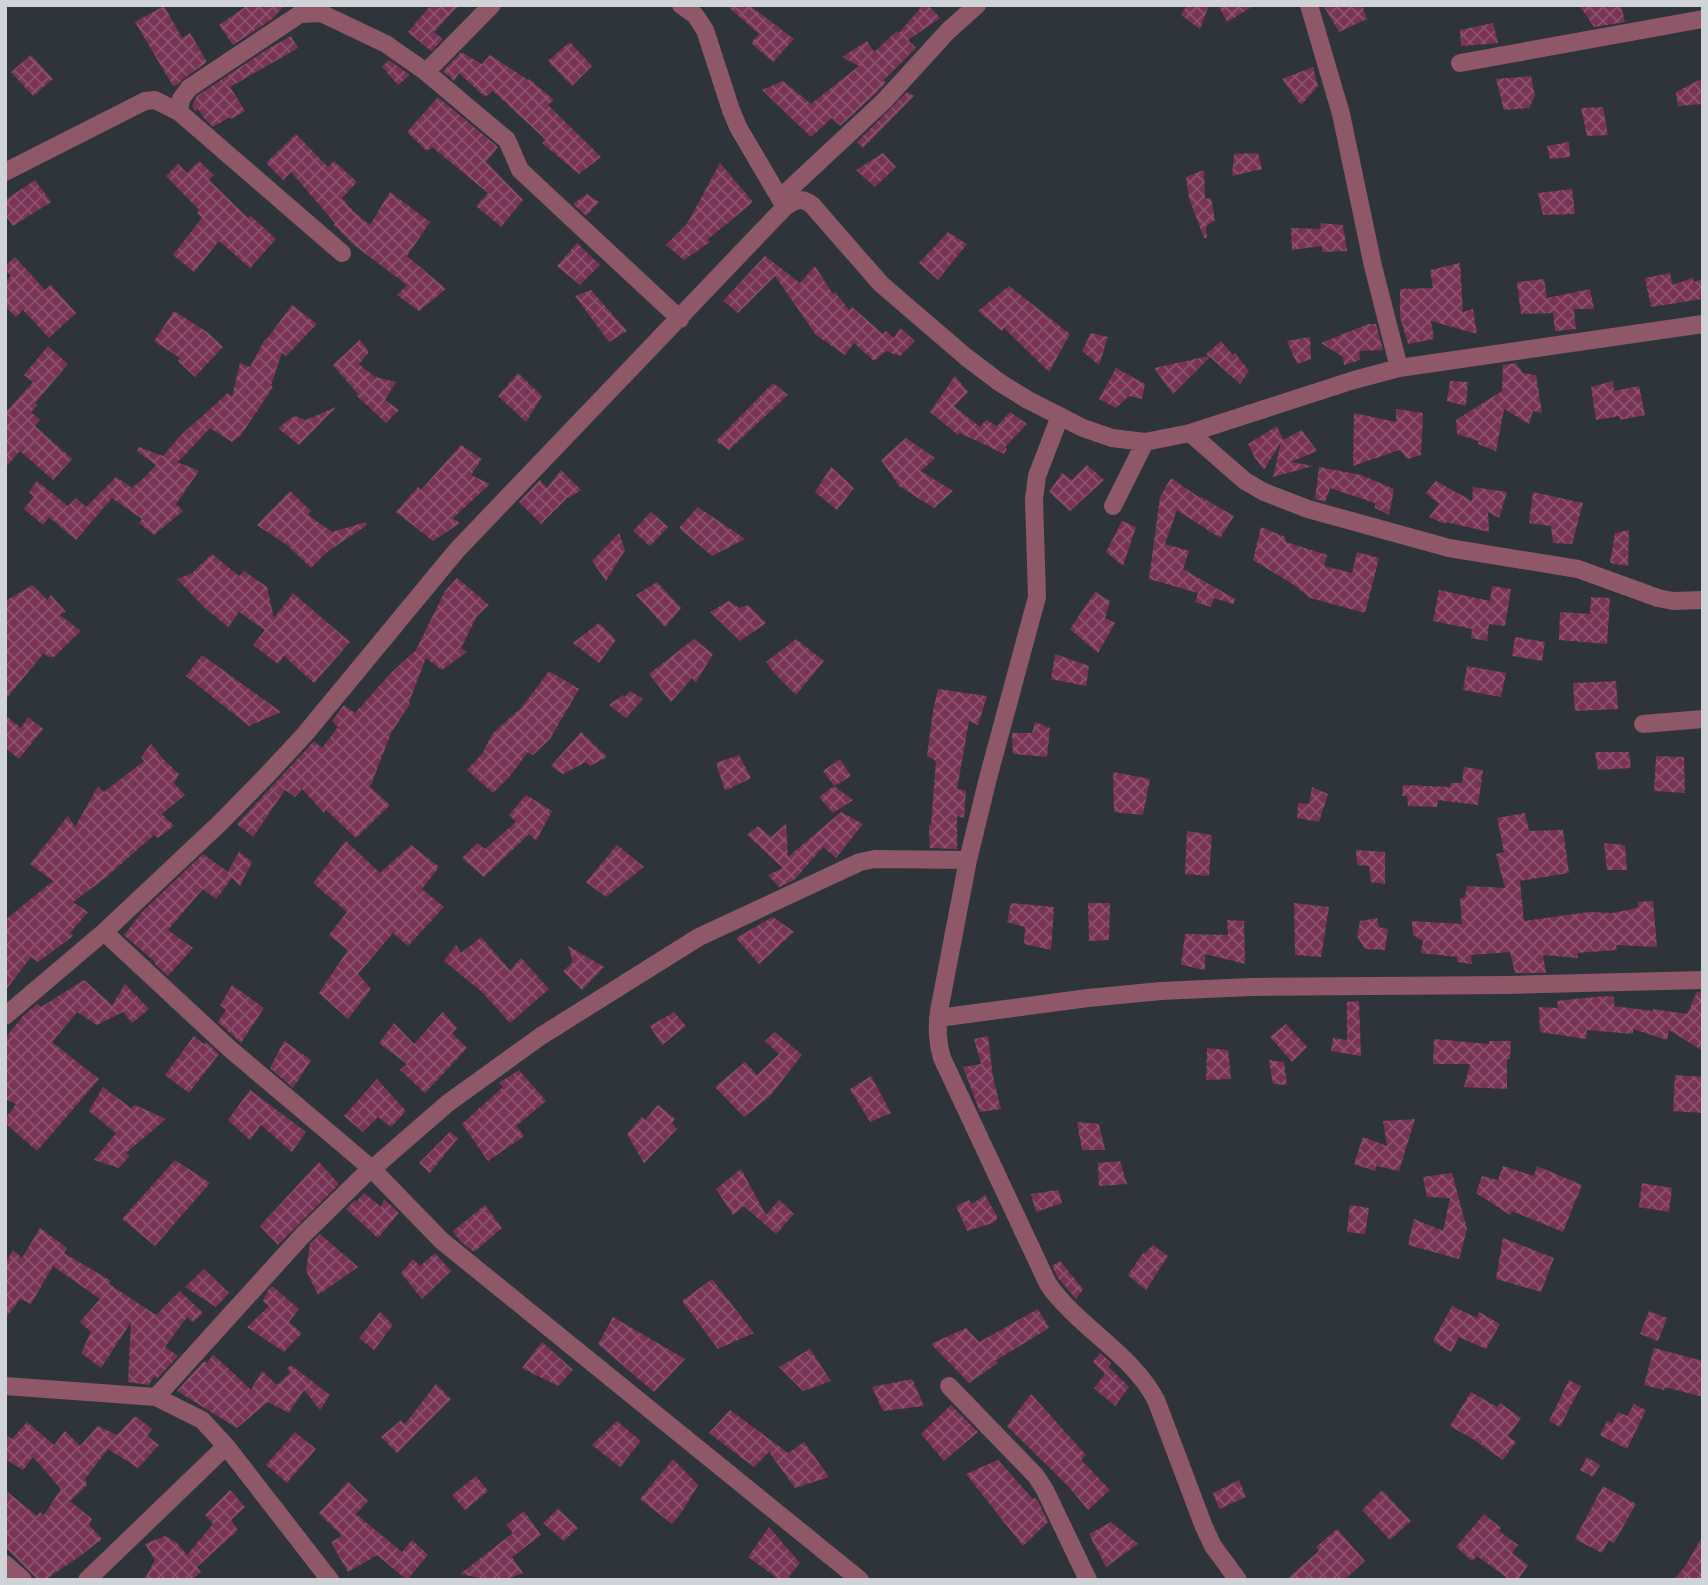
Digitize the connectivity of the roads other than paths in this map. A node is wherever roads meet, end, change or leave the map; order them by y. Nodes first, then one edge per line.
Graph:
1 (492, 5) edge
2 (681, 5) edge
3 (978, 5) edge
4 (1308, 5) edge
5 (319, 9) edge
6 (1703, 19) edge
7 (1460, 63) dead end
8 (426, 72) junction
9 (178, 112) junction
10 (5, 172) edge
11 (783, 203) junction
12 (342, 253) dead end
13 (680, 319) junction
14 (1703, 324) edge
15 (1399, 368) junction
16 (1060, 416) junction
17 (1190, 433) junction
18 (1145, 442) junction
19 (1113, 506) dead end
20 (1703, 600) edge
21 (1703, 719) edge
22 (1643, 724) dead end
23 (968, 860) junction
24 (104, 932) junction
25 (1703, 980) edge
26 (5, 1016) edge
27 (938, 1018) junction
28 (372, 1169) junction
29 (5, 1386) edge
30 (949, 1386) dead end
31 (156, 1397) junction
32 (226, 1446) junction
33 (5, 1564) edge
34 (23, 1580) edge
35 (87, 1580) edge
36 (330, 1580) edge
37 (860, 1580) edge
38 (1088, 1580) edge
39 (1238, 1580) edge

1 - 8 street
2 - 11 street
3 - 11 street
4 - 15 street
5 - 8 street
5 - 9 street
6 - 7 street
8 - 13 street
9 - 10 street
9 - 12 street
11 - 13 street
11 - 16 street
13 - 24 street
14 - 15 street
15 - 17 street
16 - 18 street
16 - 23 street
17 - 18 street
17 - 20 street
18 - 19 street
21 - 22 street
23 - 27 street
23 - 28 street
24 - 26 street
24 - 28 street
25 - 27 street
27 - 39 street
28 - 31 street
28 - 37 street
29 - 31 street
30 - 38 street
31 - 32 street
32 - 35 street
32 - 36 street
33 - 34 street

